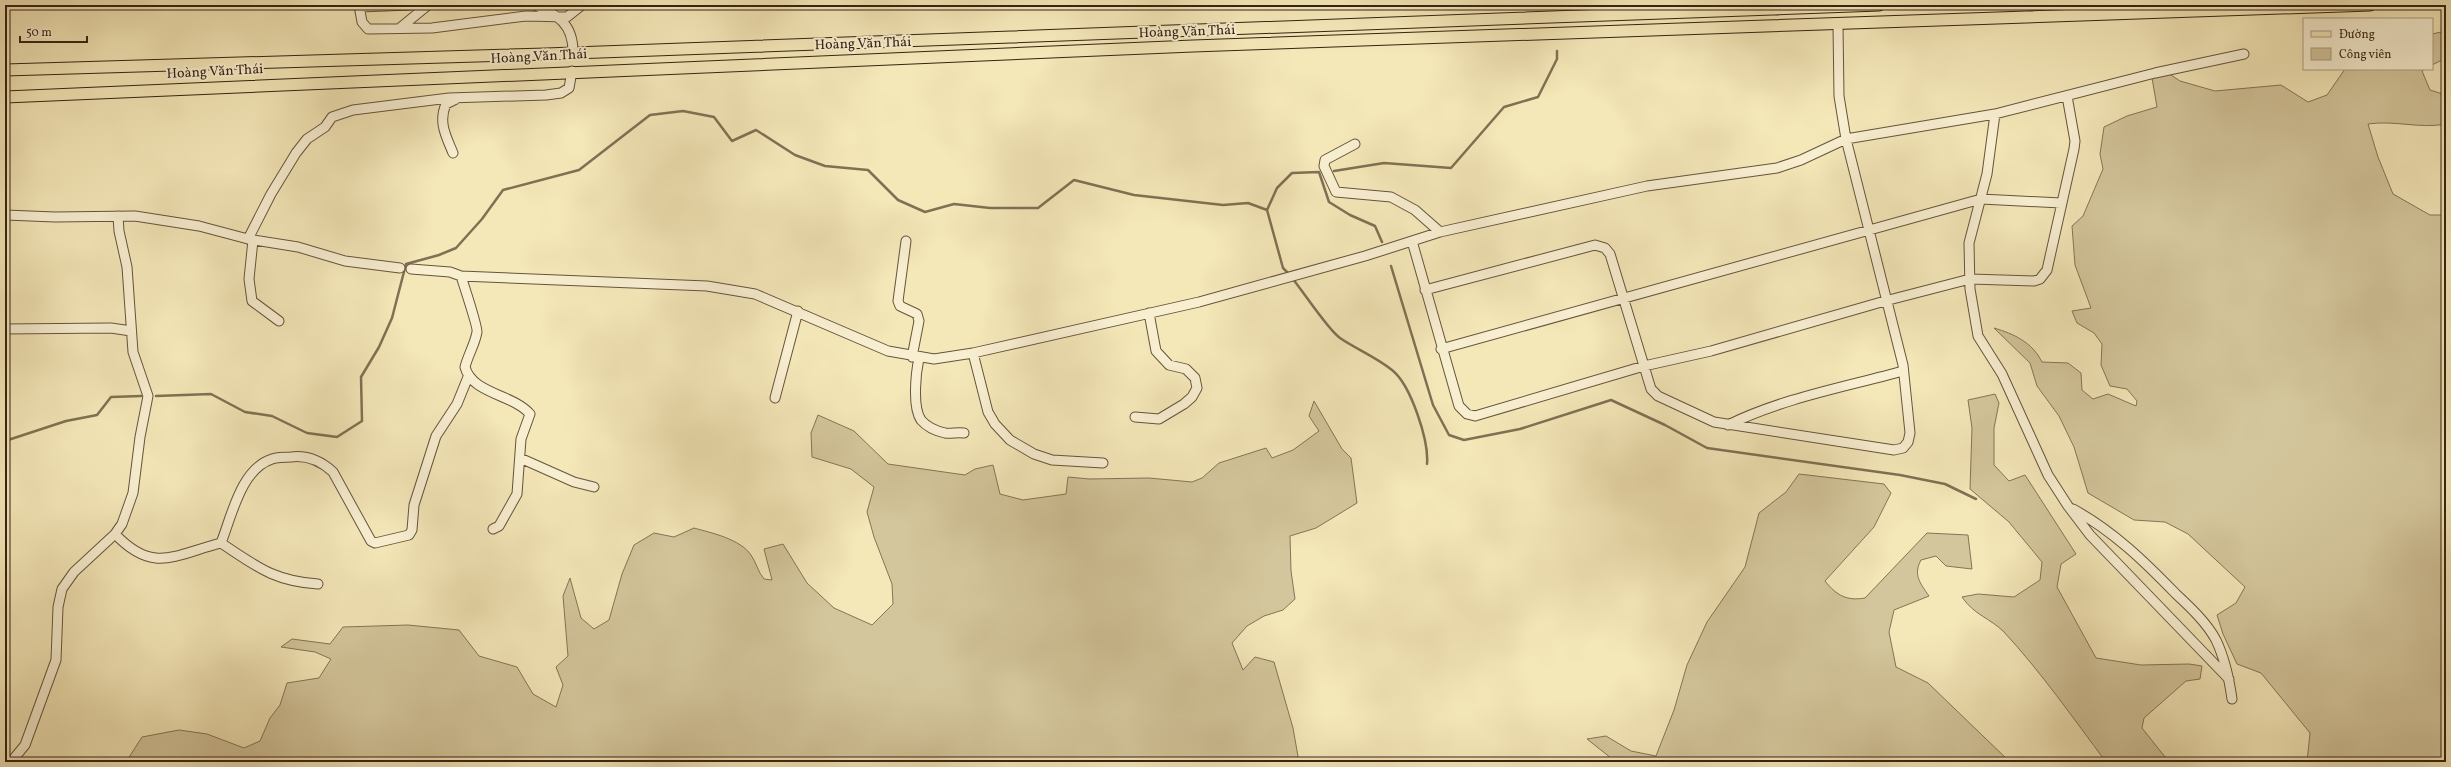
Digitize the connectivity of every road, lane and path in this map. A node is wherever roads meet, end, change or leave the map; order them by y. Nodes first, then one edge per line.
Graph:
1 (410, 5) edge
2 (428, 5) edge
3 (535, 5) edge
4 (582, 5) edge
5 (1879, 5) edge
6 (2370, 5) edge
7 (360, 6) edge
8 (1837, 7) junction
9 (558, 15) junction
10 (1838, 26) junction
11 (400, 28) junction
12 (573, 52) junction
13 (2244, 54) dead end
14 (5, 70) edge
15 (572, 71) junction
16 (471, 96) junction
17 (2067, 96) junction
18 (5, 97) edge
19 (1995, 114) junction
20 (1846, 139) junction
21 (1355, 144) dead end
22 (453, 152) dead end
23 (1980, 199) junction
24 (2061, 203) junction
25 (5, 215) edge
26 (118, 216) junction
27 (1867, 229) junction
28 (1440, 232) junction
29 (251, 240) junction
30 (906, 241) dead end
31 (1412, 241) junction
32 (400, 268) dead end
33 (411, 269) dead end
34 (461, 276) junction
35 (1970, 279) junction
36 (1425, 290) junction
37 (1623, 297) junction
38 (1885, 300) junction
39 (798, 311) junction
40 (1149, 313) junction
41 (279, 321) dead end
42 (5, 329) edge
43 (131, 331) junction
44 (1441, 349) junction
45 (973, 353) junction
46 (916, 357) junction
47 (1644, 366) junction
48 (1903, 371) junction
49 (468, 377) junction
50 (775, 398) dead end
51 (1135, 417) dead end
52 (1728, 425) junction
53 (964, 433) dead end
54 (520, 458) junction
55 (1103, 463) dead end
56 (594, 487) dead end
57 (2068, 506) junction
58 (493, 529) dead end
59 (115, 534) junction
60 (221, 543) junction
61 (318, 584) dead end
62 (2229, 679) junction
63 (2232, 699) dead end
64 (11, 762) edge

1 - 7 street
2 - 11 street
3 - 9 street
4 - 9 street
5 - 8 main road, Hoàng Văn Thái
6 - 10 main road, Hoàng Văn Thái
7 - 11 street
8 - 10 main road
8 - 12 main road, Hoàng Văn Thái
9 - 11 street
9 - 12 street
10 - 15 main road, Hoàng Văn Thái
10 - 20 street
12 - 14 main road, Hoàng Văn Thái
12 - 15 main road
13 - 17 street
15 - 16 street
15 - 18 main road, Hoàng Văn Thái
16 - 22 street
16 - 29 street
17 - 19 street
17 - 24 street
19 - 20 street
19 - 23 street
20 - 27 street
20 - 28 street
21 - 28 street
23 - 24 street
23 - 27 street
23 - 35 street
24 - 35 street
25 - 26 street
26 - 29 street
26 - 43 street
27 - 37 street
27 - 38 street
28 - 31 street
29 - 32 street
29 - 41 street
30 - 46 street
31 - 36 street
31 - 40 street
33 - 34 street
34 - 39 street
34 - 49 street
35 - 38 street
35 - 57 street
36 - 37 street
36 - 44 street
37 - 44 street
37 - 47 street
38 - 47 street
38 - 48 street
39 - 46 street
39 - 50 street
40 - 45 street
40 - 51 street
42 - 43 street
43 - 59 street
44 - 47 street
45 - 46 street
45 - 55 street
46 - 53 street
47 - 52 street
48 - 52 street
48 - 52 street
49 - 54 street
49 - 60 street
54 - 56 street
54 - 58 street
57 - 62 street
57 - 62 street
59 - 60 street
59 - 64 street
60 - 61 street
62 - 63 street

